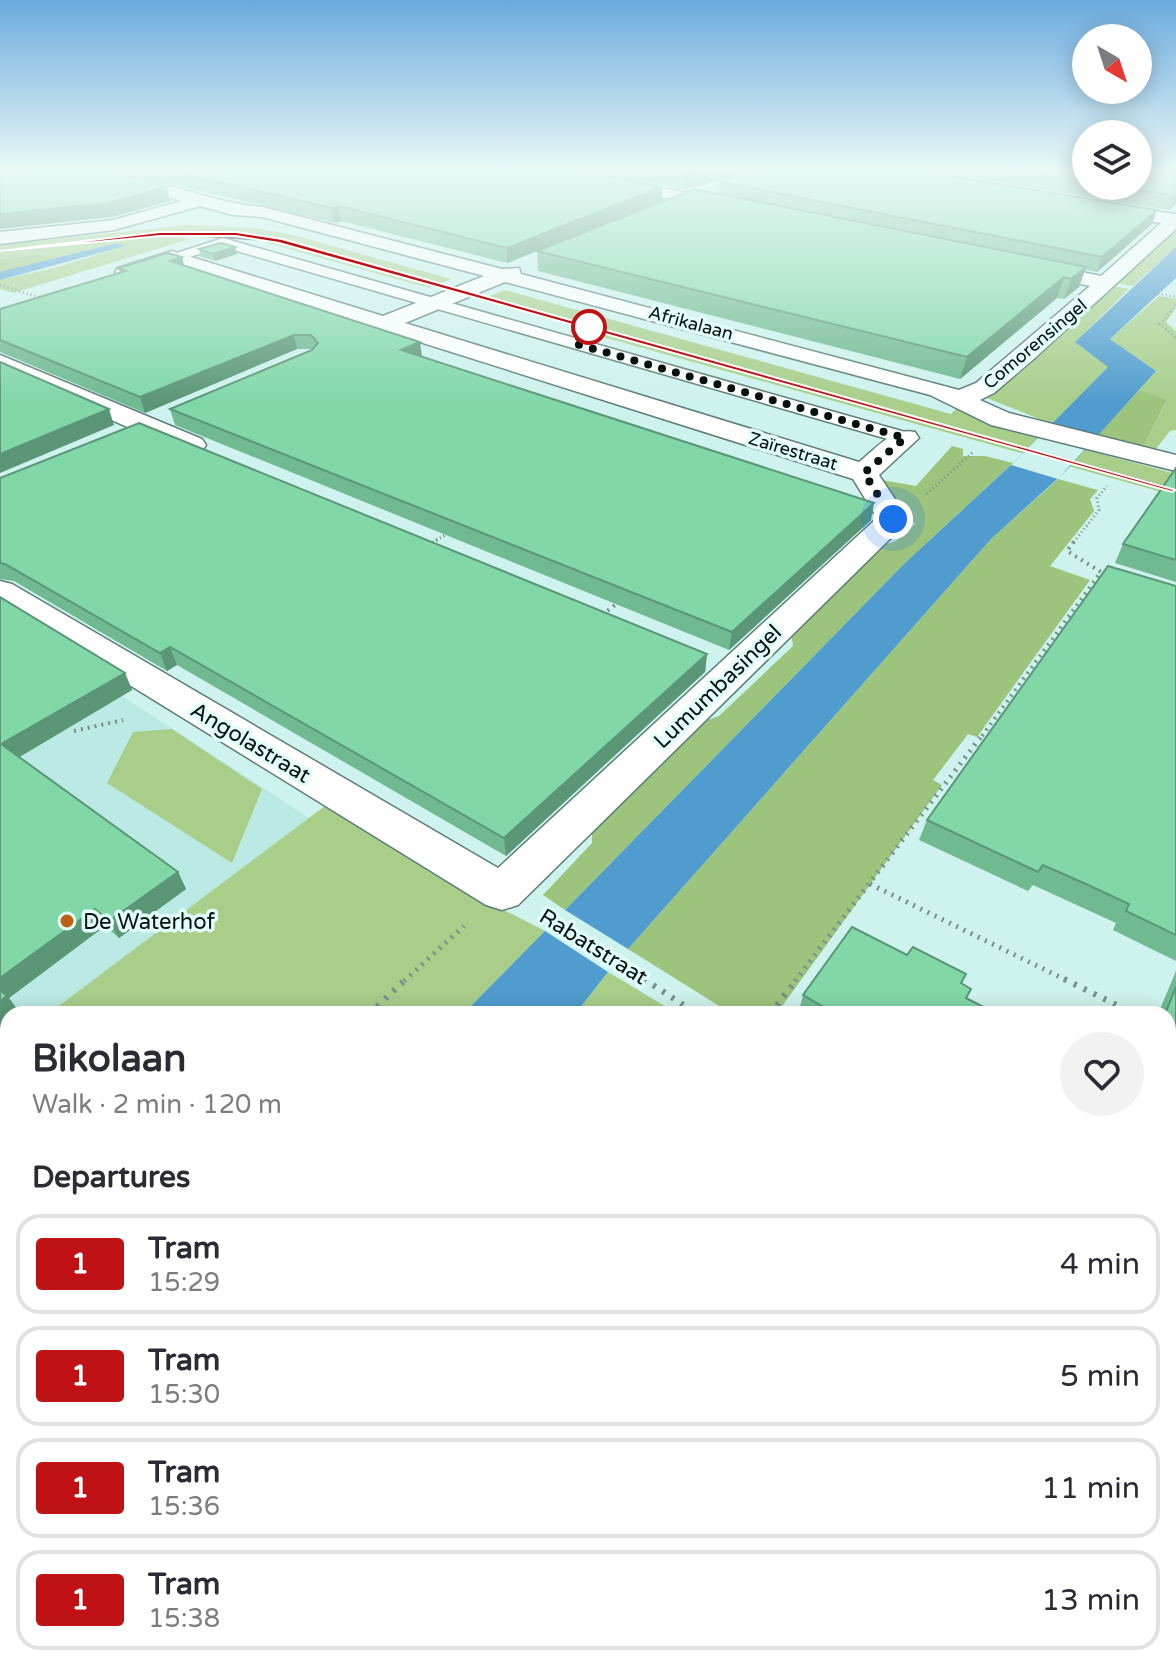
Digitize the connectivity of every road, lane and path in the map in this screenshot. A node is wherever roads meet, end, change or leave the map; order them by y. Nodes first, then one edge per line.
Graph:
1 (208, 246) edge
2 (238, 246) edge
3 (395, 246) edge
4 (1147, 246) edge
5 (172, 257) junction
6 (999, 261) edge
7 (533, 264) edge
8 (506, 275) junction
9 (1106, 283) junction
10 (0, 285) edge
11 (43, 301) joint
12 (433, 303) junction
13 (1176, 305) edge
14 (385, 323) junction
15 (357, 335) edge
16 (1176, 338) edge
17 (0, 362) edge
18 (962, 398) junction
19 (174, 413) edge
20 (144, 425) junction
21 (115, 438) edge
22 (905, 438) joint
23 (980, 446) dead end
24 (216, 455) edge
25 (1176, 463) edge
26 (864, 473) junction
27 (1101, 493) dead end
28 (885, 505) junction
29 (456, 528) edge
30 (419, 551) edge
31 (0, 591) edge
32 (626, 596) edge
33 (591, 624) edge
34 (1034, 665) junction
35 (1048, 670) edge
36 (178, 698) junction
37 (74, 731) edge
38 (963, 762) junction
39 (977, 768) edge
40 (870, 884) junction
41 (502, 892) junction
42 (544, 914) dead end
43 (378, 1006) edge
44 (686, 1006) edge
45 (776, 1006) edge
46 (1119, 1006) edge

1 - 5 lane, Zaïrestraat
2 - 12 lane, Zaïrestraat
3 - 8 street, Afrikalaan
4 - 9 street, Comorensingel
5 - 11 street
5 - 14 street, Zaïrestraat
6 - 9 street
7 - 8 street
8 - 12 street
8 - 18 street, Afrikalaan
9 - 18 street, Comorensingel
10 - 11 path
12 - 14 street
12 - 22 lane, Zaïrestraat
13 - 16 path
14 - 15 street
14 - 26 street, Zaïrestraat
17 - 20 street
18 - 25 street, Afrikalaan
19 - 20 street
20 - 21 street
20 - 24 street
22 - 26 street, Zaïrestraat
23 - 28 path
26 - 28 street
27 - 34 path
28 - 41 street, Lumumbasingel
29 - 30 path
31 - 36 street, Angolastraat
32 - 33 path
34 - 35 path
34 - 38 path
36 - 37 path
36 - 41 street, Angolastraat
38 - 39 path
38 - 40 path
40 - 45 path
40 - 46 path
41 - 43 path
42 - 44 path, Rabatstraat

